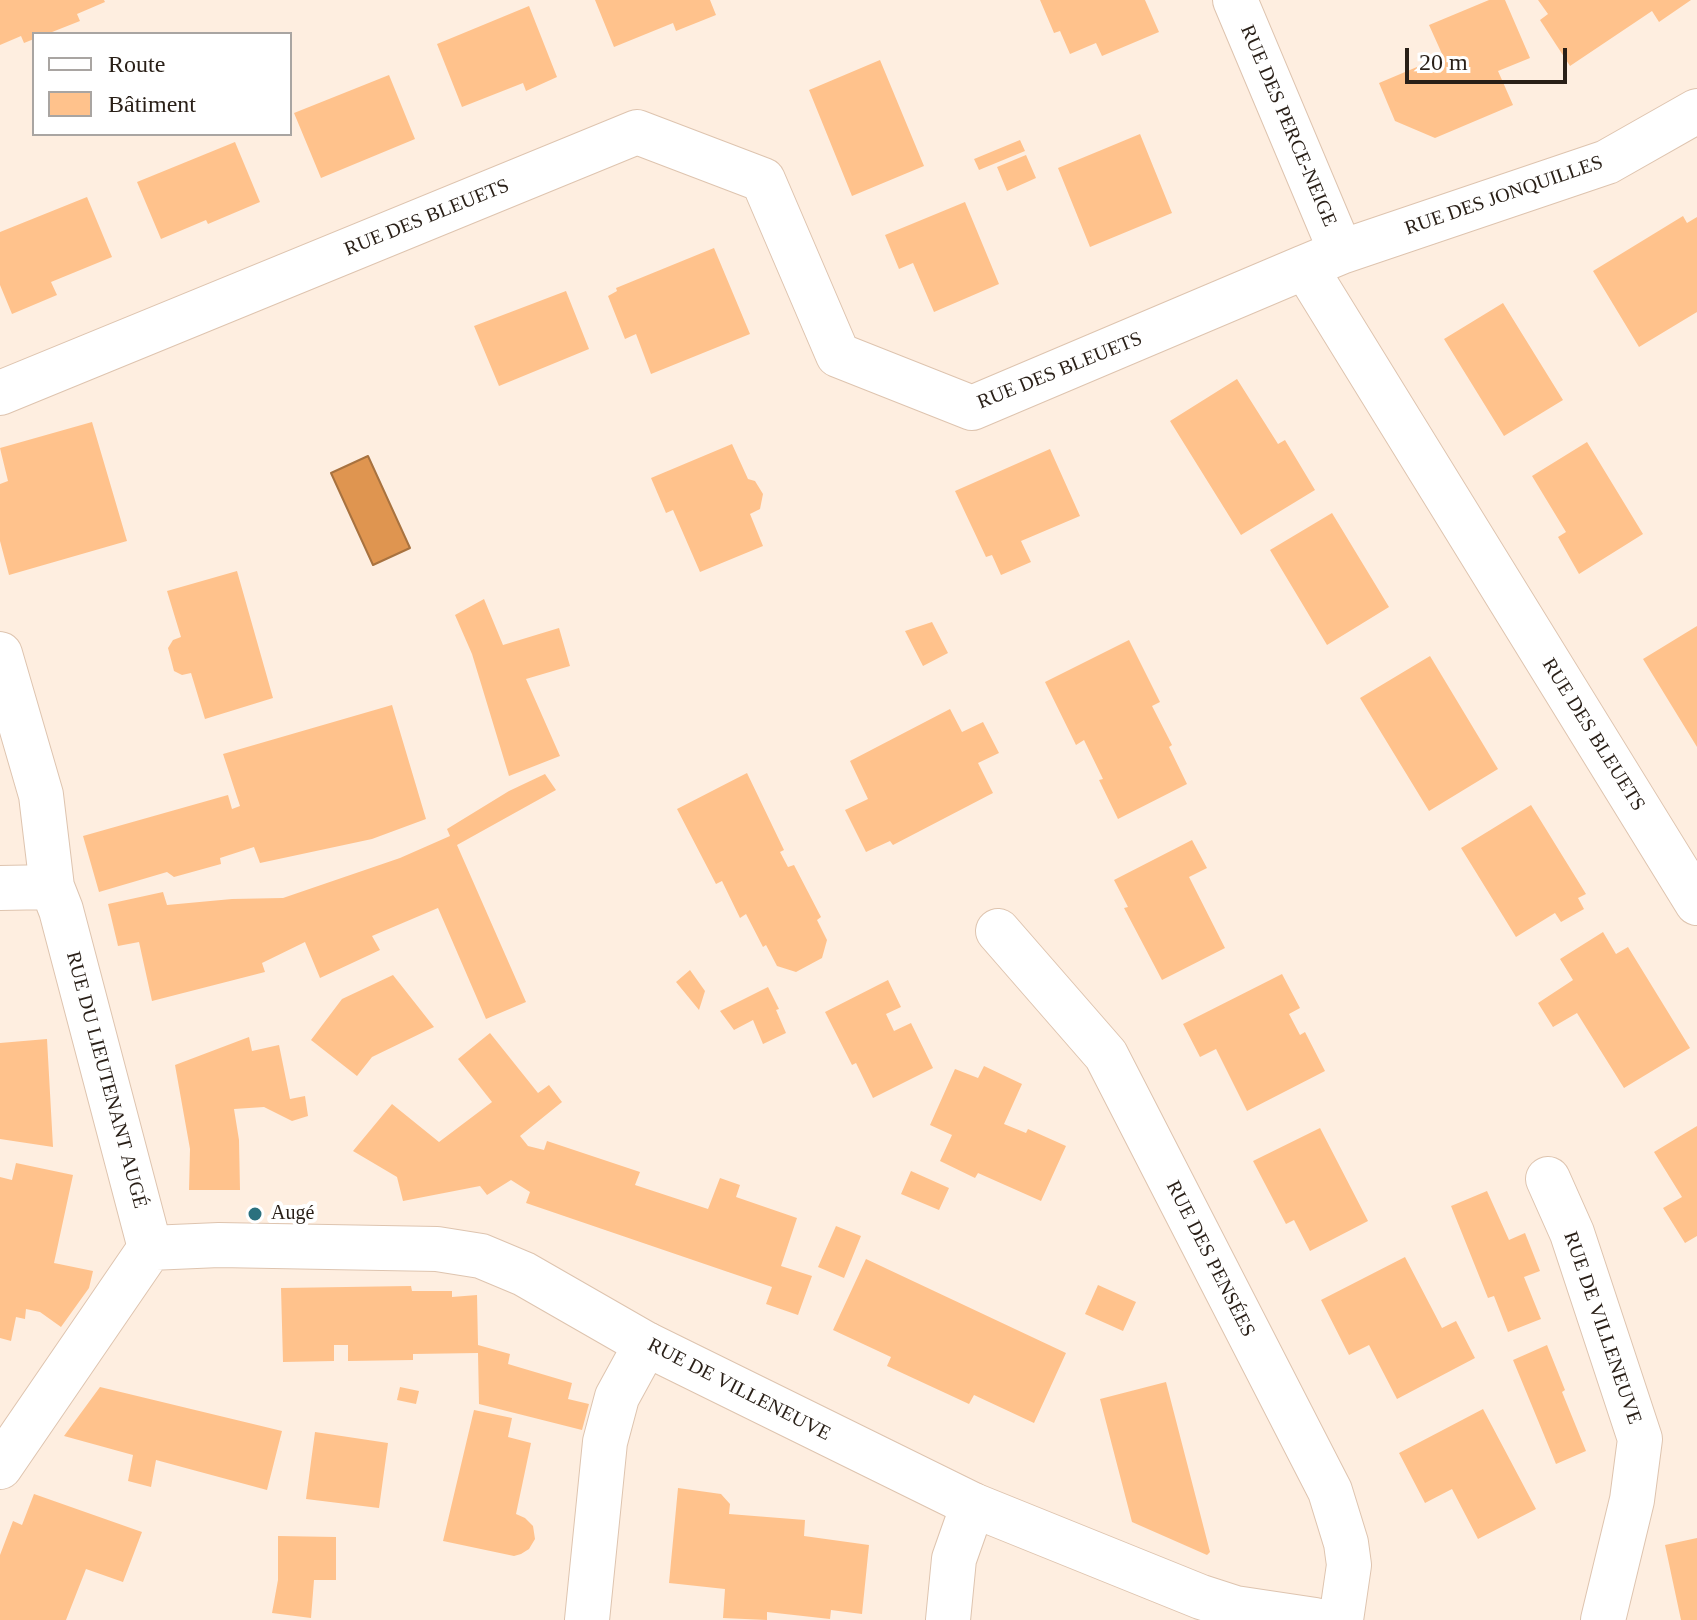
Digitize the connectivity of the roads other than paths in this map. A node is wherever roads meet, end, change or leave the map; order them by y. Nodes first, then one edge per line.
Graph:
1 (1235, 0) edge
2 (1697, 111) edge
3 (1323, 259) junction
4 (0, 393) edge
5 (0, 654) edge
6 (52, 887) junction
7 (0, 888) edge
8 (1697, 903) edge
9 (998, 931) dead end
10 (1548, 1179) dead end
11 (150, 1248) junction
12 (646, 1344) junction
13 (0, 1467) edge
14 (973, 1505) junction
15 (587, 1620) edge
16 (948, 1620) edge
17 (1315, 1620) edge
18 (1341, 1620) edge
19 (1603, 1620) edge

1 - 3 street, RUE DES PERCE-NEIGE
2 - 3 street, RUE DES JONQUILLES
3 - 4 street, RUE DES BLEUETS
3 - 8 street, RUE DES BLEUETS
5 - 6 street, RUE DU LIEUTENANT AUGÉ
6 - 7 street
6 - 11 street, RUE DU LIEUTENANT AUGÉ
9 - 18 street, RUE DES PENSÉES
10 - 19 street, RUE DE VILLENEUVE
11 - 12 street, RUE DE VILLENEUVE
11 - 13 street
12 - 14 street, RUE DE VILLENEUVE
12 - 15 street
14 - 16 street
14 - 17 street, RUE DE VILLENEUVE

